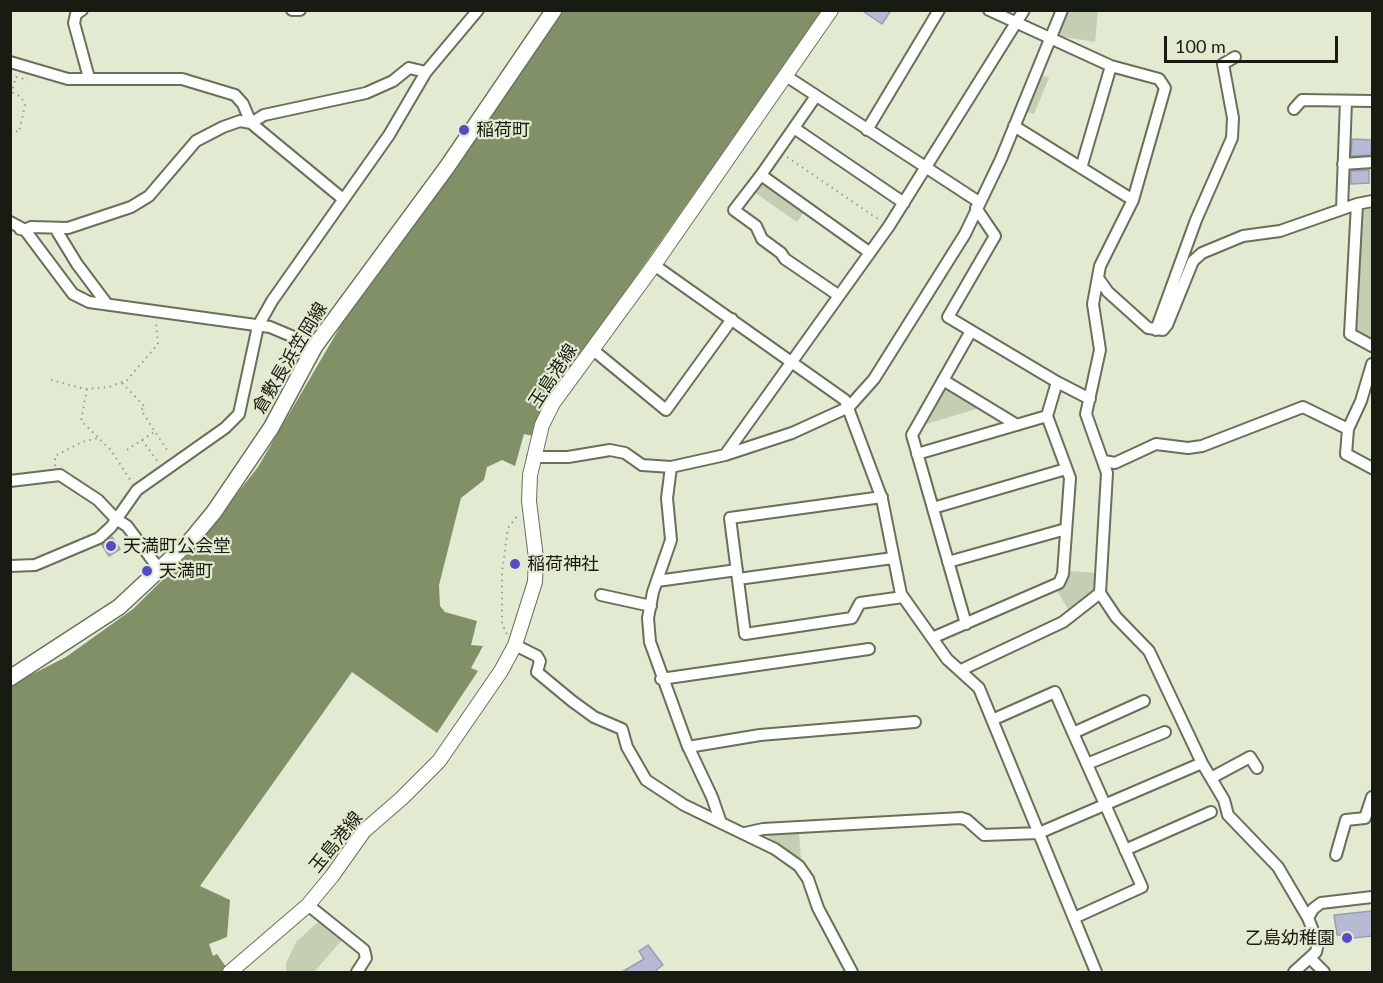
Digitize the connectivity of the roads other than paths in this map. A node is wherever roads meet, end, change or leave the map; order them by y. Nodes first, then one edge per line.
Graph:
1 (82, 10) edge
2 (292, 10) edge
3 (300, 10) edge
4 (478, 10) edge
5 (554, 10) edge
6 (831, 10) edge
7 (939, 10) edge
8 (989, 10) edge
9 (1024, 10) edge
10 (1062, 10) edge
11 (1017, 23) junction
12 (1051, 38) junction
13 (1235, 57) dead end
14 (15, 64) edge
15 (1111, 66) junction
16 (426, 72) junction
17 (786, 76) junction
18 (89, 78) junction
19 (816, 96) junction
20 (1346, 101) junction
21 (1372, 101) edge
22 (1294, 109) dead end
23 (251, 123) junction
24 (1014, 126) junction
25 (794, 128) junction
26 (867, 130) junction
27 (1372, 162) edge
28 (1343, 164) junction
29 (1082, 168) junction
30 (926, 170) junction
31 (761, 175) junction
32 (342, 199) junction
33 (1132, 200) junction
34 (1372, 201) edge
35 (904, 203) junction
36 (1357, 204) junction
37 (977, 205) junction
38 (1342, 209) junction
39 (10, 224) edge
40 (56, 228) junction
41 (25, 230) junction
42 (869, 252) junction
43 (654, 265) junction
44 (1098, 278) junction
45 (838, 294) junction
46 (107, 304) junction
47 (732, 319) junction
48 (258, 326) junction
49 (1156, 330) junction
50 (972, 331) junction
51 (315, 346) junction
52 (1372, 346) edge
53 (592, 349) junction
54 (790, 360) junction
55 (1372, 364) edge
56 (944, 380) junction
57 (1057, 382) junction
58 (1090, 399) junction
59 (849, 407) junction
60 (1047, 416) junction
61 (1017, 425) junction
62 (1348, 429) junction
63 (917, 454) junction
64 (725, 455) junction
65 (533, 458) junction
66 (1104, 461) junction
67 (671, 467) junction
68 (1372, 468) edge
69 (1066, 469) junction
70 (10, 481) edge
71 (882, 496) junction
72 (933, 508) junction
73 (116, 519) junction
74 (1066, 529) junction
75 (894, 558) junction
76 (948, 562) junction
77 (10, 566) edge
78 (159, 569) junction
79 (737, 575) junction
80 (657, 581) junction
81 (1100, 593) junction
82 (601, 595) dead end
83 (903, 597) junction
84 (651, 606) junction
85 (966, 624) junction
86 (932, 638) junction
87 (515, 645) junction
88 (869, 650) dead end
89 (960, 670) junction
90 (10, 678) edge
91 (661, 679) junction
92 (1144, 701) dead end
93 (992, 720) junction
94 (915, 722) dead end
95 (1165, 732) dead end
96 (1073, 733) junction
97 (688, 747) junction
98 (1202, 763) junction
99 (1087, 765) junction
100 (1257, 768) dead end
101 (1211, 778) junction
102 (1372, 797) edge
103 (1106, 806) junction
104 (1211, 812) dead end
105 (721, 823) junction
106 (745, 833) junction
107 (1039, 833) junction
108 (1125, 850) junction
109 (1336, 855) dead end
110 (1372, 897) edge
111 (308, 905) junction
112 (1074, 918) junction
113 (1308, 918) junction
114 (1311, 959) junction
115 (231, 972) edge
116 (357, 972) edge
117 (852, 972) edge
118 (1096, 972) edge
119 (1294, 972) edge
120 (1324, 972) edge

1 - 18 street
2 - 3 street
4 - 16 street
5 - 51 main road, 倉敷長浜笠岡線
6 - 17 main road, 玉島港線
7 - 26 street
8 - 11 street
9 - 11 street
10 - 12 street
11 - 12 street
11 - 30 street
12 - 15 street
12 - 24 street
13 - 49 street
14 - 18 street
15 - 29 street
15 - 33 street
16 - 23 street
16 - 32 street
17 - 19 street
17 - 43 main road, 玉島港線
18 - 23 street
19 - 25 street
19 - 26 street
20 - 21 street
20 - 22 street
20 - 28 street
23 - 32 street
23 - 40 street
24 - 29 street
24 - 37 street
25 - 31 street
25 - 35 street
26 - 30 street
27 - 28 street
28 - 38 street
29 - 33 street
30 - 35 street
30 - 37 street
31 - 42 street
31 - 45 street
32 - 48 street
33 - 44 street
34 - 36 street
35 - 42 street
36 - 38 street
36 - 52 street
37 - 50 street
37 - 59 street
38 - 49 street
39 - 41 street
40 - 41 street
40 - 46 street
41 - 46 street
42 - 45 street
43 - 47 street
43 - 53 main road, 玉島港線
44 - 49 street
44 - 58 street
45 - 54 street
46 - 48 street
47 - 53 street
47 - 54 street
48 - 51 street
48 - 73 street
50 - 56 street
50 - 57 street
51 - 78 main road, 倉敷長浜笠岡線
53 - 65 main road, 玉島港線
54 - 59 street
54 - 64 street
55 - 62 street
56 - 61 street
56 - 63 street
57 - 58 street
57 - 60 street
58 - 66 street
59 - 64 street
59 - 71 street
60 - 61 street
60 - 69 street
61 - 63 street
62 - 66 street
62 - 68 street
63 - 72 street
64 - 67 street
65 - 67 street
65 - 87 main road, 玉島港線
66 - 81 street
67 - 80 street
69 - 72 street
69 - 74 street
70 - 73 street
71 - 75 street
71 - 79 street
72 - 76 street
73 - 77 street
73 - 78 street
74 - 76 street
74 - 85 street
75 - 79 street
75 - 83 street
76 - 85 street
78 - 90 main road, 倉敷長浜笠岡線
79 - 80 street
79 - 83 street
80 - 84 street
81 - 89 street
81 - 98 street
82 - 84 street
83 - 86 street
84 - 91 street
85 - 86 street
86 - 89 street
87 - 105 street
87 - 111 main road, 玉島港線
88 - 91 street
89 - 93 street
91 - 97 street
92 - 96 street
93 - 96 street
93 - 107 street
94 - 97 street
95 - 99 street
96 - 99 street
97 - 105 street
98 - 101 street
98 - 103 street
99 - 103 street
100 - 101 street
101 - 113 street
102 - 109 street
103 - 107 street
103 - 108 street
104 - 108 street
105 - 106 street
106 - 107 street
106 - 117 street
107 - 112 street
108 - 112 street
110 - 113 street
111 - 115 main road, 玉島港線
111 - 116 street
112 - 118 street
113 - 114 street
114 - 119 street
114 - 120 street

